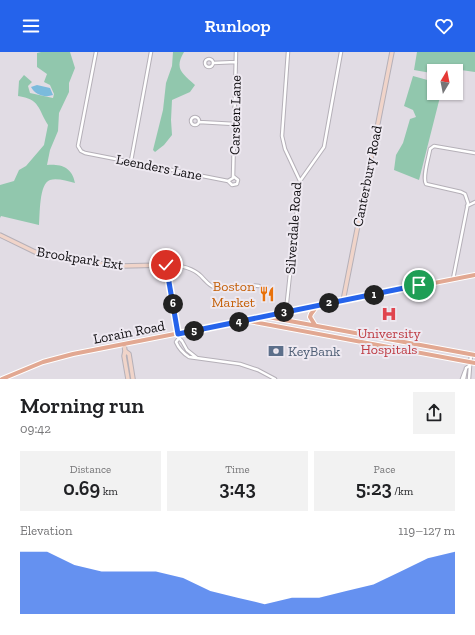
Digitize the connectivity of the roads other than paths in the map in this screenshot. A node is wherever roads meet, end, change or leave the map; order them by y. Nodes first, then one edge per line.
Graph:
1 (96, 52) edge
2 (151, 52) edge
3 (236, 52) edge
4 (288, 52) edge
5 (340, 52) edge
6 (392, 52) edge
7 (236, 62) junction
8 (213, 63) dead end
9 (199, 122) dead end
10 (235, 124) junction
11 (475, 153) edge
12 (130, 161) junction
13 (233, 177) junction
14 (228, 181) junction
15 (300, 181) junction
16 (475, 202) edge
17 (467, 206) junction
18 (0, 236) edge
19 (166, 265) junction
20 (475, 275) edge
21 (453, 279) junction
22 (259, 286) dead end
23 (343, 301) junction
24 (317, 306) junction
25 (286, 311) junction
26 (265, 316) junction
27 (247, 320) junction
28 (315, 325) junction
29 (178, 336) junction
30 (124, 344) junction
31 (125, 351) junction
32 (473, 355) edge
33 (197, 358) junction
34 (475, 363) edge
35 (470, 364) junction
36 (4, 379) edge
37 (128, 379) edge
38 (133, 379) edge
39 (275, 379) edge
40 (463, 379) edge
41 (469, 379) edge

1 - 12 street, Leenders Lane
2 - 12 street
3 - 7 street, Carsten Lane
4 - 15 street, Silverdale Road
5 - 15 street
6 - 23 street, Canterbury Road
7 - 8 street
7 - 10 street, Carsten Lane
9 - 10 street
10 - 13 street, Carsten Lane
11 - 17 street
12 - 14 street, Leenders Lane
13 - 14 street
13 - 14 street
15 - 25 street, Silverdale Road
16 - 17 street
17 - 21 street
18 - 19 street, Brookpark Ext
19 - 22 street, Brookpark Ext
19 - 29 street
20 - 21 main road, Lorain Road
21 - 23 main road, Lorain Road
23 - 24 main road, Lorain Road
24 - 25 main road, Lorain Road
24 - 28 main road
25 - 26 main road, Lorain Road
26 - 27 main road, Lorain Road
26 - 28 main road
27 - 29 main road, Lorain Road
27 - 35 main road
28 - 32 main road
29 - 30 main road, Lorain Road
29 - 33 street
29 - 33 street
30 - 31 street
30 - 36 main road, Lorain Road
31 - 37 street
31 - 38 street
32 - 35 street
33 - 39 street
34 - 35 main road
35 - 40 street
35 - 41 street

